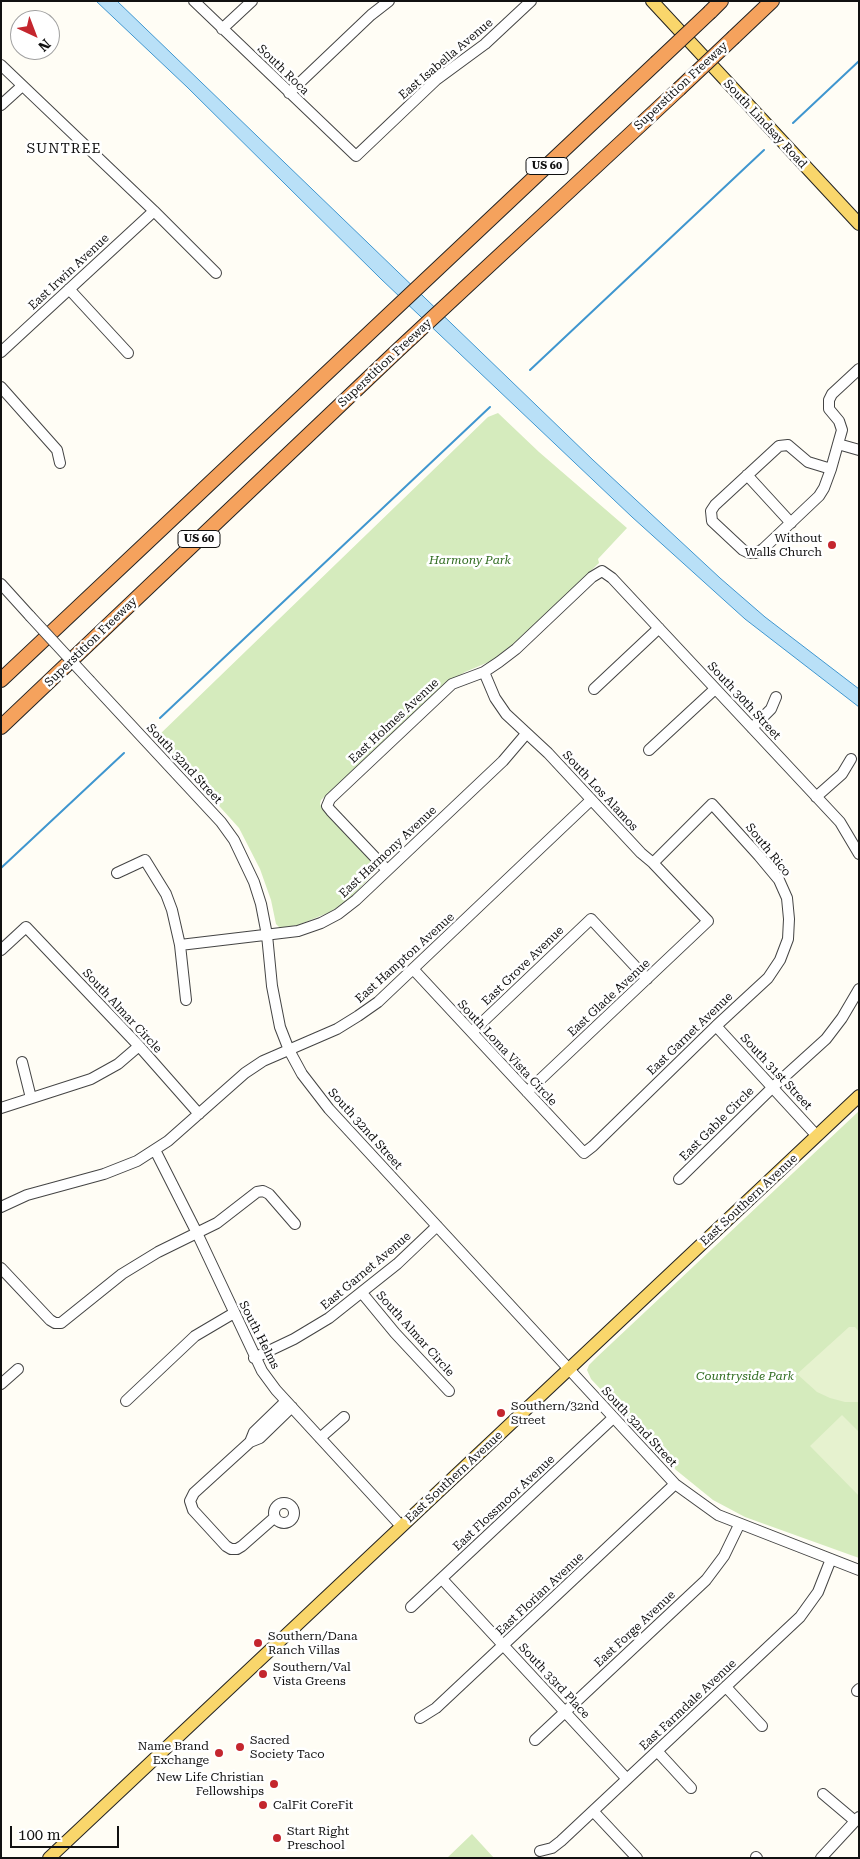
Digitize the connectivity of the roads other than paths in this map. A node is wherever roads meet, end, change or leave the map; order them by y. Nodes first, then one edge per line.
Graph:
1 (194, 1) edge
2 (252, 1) edge
3 (389, 1) edge
4 (531, 1) edge
5 (652, 1) edge
6 (721, 1) edge
7 (772, 1) edge
8 (222, 29) junction
9 (1, 65) edge
10 (22, 86) junction
11 (290, 93) junction
12 (1, 105) edge
13 (356, 156) joint
14 (154, 211) junction
15 (859, 224) edge
16 (216, 273) dead end
17 (69, 290) junction
18 (1, 352) edge
19 (128, 353) dead end
20 (859, 369) edge
21 (1, 387) edge
22 (838, 444) junction
23 (859, 450) edge
24 (60, 463) dead end
25 (831, 469) junction
26 (746, 475) junction
27 (791, 523) junction
28 (602, 571) joint
29 (1, 584) edge
30 (659, 628) junction
31 (484, 672) junction
32 (1, 680) edge
33 (594, 689) dead end
34 (715, 689) junction
35 (776, 697) dead end
36 (1, 728) edge
37 (752, 728) junction
38 (526, 734) junction
39 (649, 750) dead end
40 (851, 759) dead end
41 (816, 797) junction
42 (591, 800) junction
43 (859, 854) edge
44 (653, 863) junction
45 (387, 870) junction
46 (117, 873) dead end
47 (789, 918) joint
48 (708, 922) joint
49 (267, 935) junction
50 (180, 945) junction
51 (1, 950) edge
52 (413, 969) junction
53 (647, 980) junction
54 (859, 989) edge
55 (186, 1000) dead end
56 (716, 1026) junction
57 (472, 1032) junction
58 (138, 1046) junction
59 (289, 1050) junction
60 (22, 1062) dead end
61 (773, 1087) junction
62 (527, 1092) junction
63 (859, 1096) edge
64 (31, 1098) junction
65 (1, 1108) edge
66 (199, 1114) junction
67 (817, 1136) junction
68 (155, 1150) junction
69 (584, 1153) joint
70 (679, 1179) dead end
71 (1, 1207) edge
72 (295, 1224) dead end
73 (437, 1226) junction
74 (197, 1233) junction
75 (1, 1268) edge
76 (362, 1293) junction
77 (234, 1313) junction
78 (254, 1358) junction
79 (18, 1369) dead end
80 (569, 1370) junction
81 (1, 1384) edge
82 (449, 1391) dead end
83 (126, 1401) dead end
84 (289, 1404) junction
85 (344, 1416) dead end
86 (613, 1418) junction
87 (320, 1438) junction
88 (675, 1484) junction
89 (275, 1516) dead end
90 (739, 1524) junction
91 (401, 1526) junction
92 (831, 1559) junction
93 (859, 1570) edge
94 (442, 1579) junction
95 (411, 1607) dead end
96 (503, 1645) junction
97 (726, 1687) junction
98 (565, 1712) junction
99 (420, 1718) dead end
100 (762, 1726) dead end
101 (534, 1740) dead end
102 (657, 1751) junction
103 (627, 1779) junction
104 (691, 1788) dead end
105 (822, 1794) dead end
106 (593, 1811) junction
107 (857, 1819) edge
108 (540, 1851) dead end
109 (49, 1858) edge
110 (637, 1858) edge
111 (821, 1858) edge

1 - 8 street, South Roca
2 - 8 street
3 - 11 street
4 - 13 street, East Isabella Avenue
5 - 15 main road, South Lindsay Road
6 - 32 highway, US 60, bridge
7 - 36 highway, Superstition Freeway / US 60, bridge
8 - 11 street, South Roca
9 - 10 street
10 - 12 street
10 - 14 street
11 - 13 street, South Roca
14 - 16 street
14 - 17 street, East Irwin Avenue
17 - 18 street, East Irwin Avenue
17 - 19 street
20 - 22 street
21 - 24 street
22 - 23 street
22 - 25 street
25 - 26 street
25 - 27 street
26 - 27 street
26 - 27 street
28 - 30 street, South 30th Street
28 - 31 street, East Holmes Avenue
29 - 49 street, South 32nd Street, bridge
30 - 33 street
30 - 34 street, South 30th Street
31 - 38 street, South Los Alamos
31 - 45 street, East Holmes Avenue
34 - 37 street, South 30th Street
34 - 39 street
35 - 37 street
37 - 41 street, South 30th Street
38 - 42 street, South Los Alamos
38 - 45 street, East Harmony Avenue
40 - 41 street
41 - 43 street, South 30th Street
42 - 44 street, South Los Alamos
42 - 52 street, East Hampton Avenue
44 - 47 street, South Rico
44 - 48 street, South Los Alamos
45 - 49 street, East Harmony Avenue
46 - 50 street
47 - 56 street, East Garnet Avenue
48 - 53 street, East Glade Avenue
49 - 50 street, East Harmony Avenue
49 - 59 street, South 32nd Street
50 - 55 street
51 - 58 street, South Almar Circle
52 - 57 street, South Loma Vista Circle
52 - 59 street, East Hampton Avenue
53 - 57 street, East Grove Avenue
53 - 62 street, East Glade Avenue
54 - 61 street, East Gable Circle
56 - 61 street, South 31st Street
56 - 69 street, East Garnet Avenue
57 - 62 street, South Loma Vista Circle
58 - 64 street
58 - 66 street, South Almar Circle
59 - 66 street, East Hampton Avenue
59 - 73 street, South 32nd Street
60 - 64 street
61 - 67 street, South 31st Street
61 - 70 street, East Gable Circle
62 - 69 street, South Loma Vista Circle
63 - 67 main road, East Southern Avenue
64 - 65 street
66 - 68 street, East Hampton Avenue
67 - 80 main road, East Southern Avenue
68 - 71 street, East Hampton Avenue
68 - 74 street, South Helms
72 - 74 street
73 - 76 street, East Garnet Avenue
73 - 80 street, South 32nd Street
74 - 75 street
74 - 77 street, South Helms
76 - 78 street, East Garnet Avenue
76 - 82 street, South Almar Circle
77 - 78 street, South Helms
77 - 83 street
78 - 84 street, South Helms
79 - 81 street
80 - 86 street, South 32nd Street
80 - 91 main road, East Southern Avenue
84 - 87 street, South Helms
84 - 89 street
85 - 87 street
86 - 88 street, South 32nd Street
86 - 94 street, East Flossmoor Avenue
87 - 91 street, South Helms
88 - 90 street, South 32nd Street
88 - 96 street, East Florian Avenue
90 - 92 street, South 32nd Street
90 - 98 street, East Forge Avenue
91 - 109 main road, East Southern Avenue
92 - 93 street, South 32nd Street
92 - 97 street, East Farmdale Avenue
94 - 95 street, East Flossmoor Avenue
94 - 96 street, South 33rd Place
96 - 98 street, South 33rd Place
96 - 99 street, East Florian Avenue
97 - 100 street
97 - 102 street, East Farmdale Avenue
98 - 101 street, East Forge Avenue
98 - 103 street, South 33rd Place
102 - 103 street, East Farmdale Avenue
102 - 104 street
103 - 106 street, East Farmdale Avenue
105 - 107 street
106 - 108 street, East Farmdale Avenue
106 - 110 street
107 - 111 street

